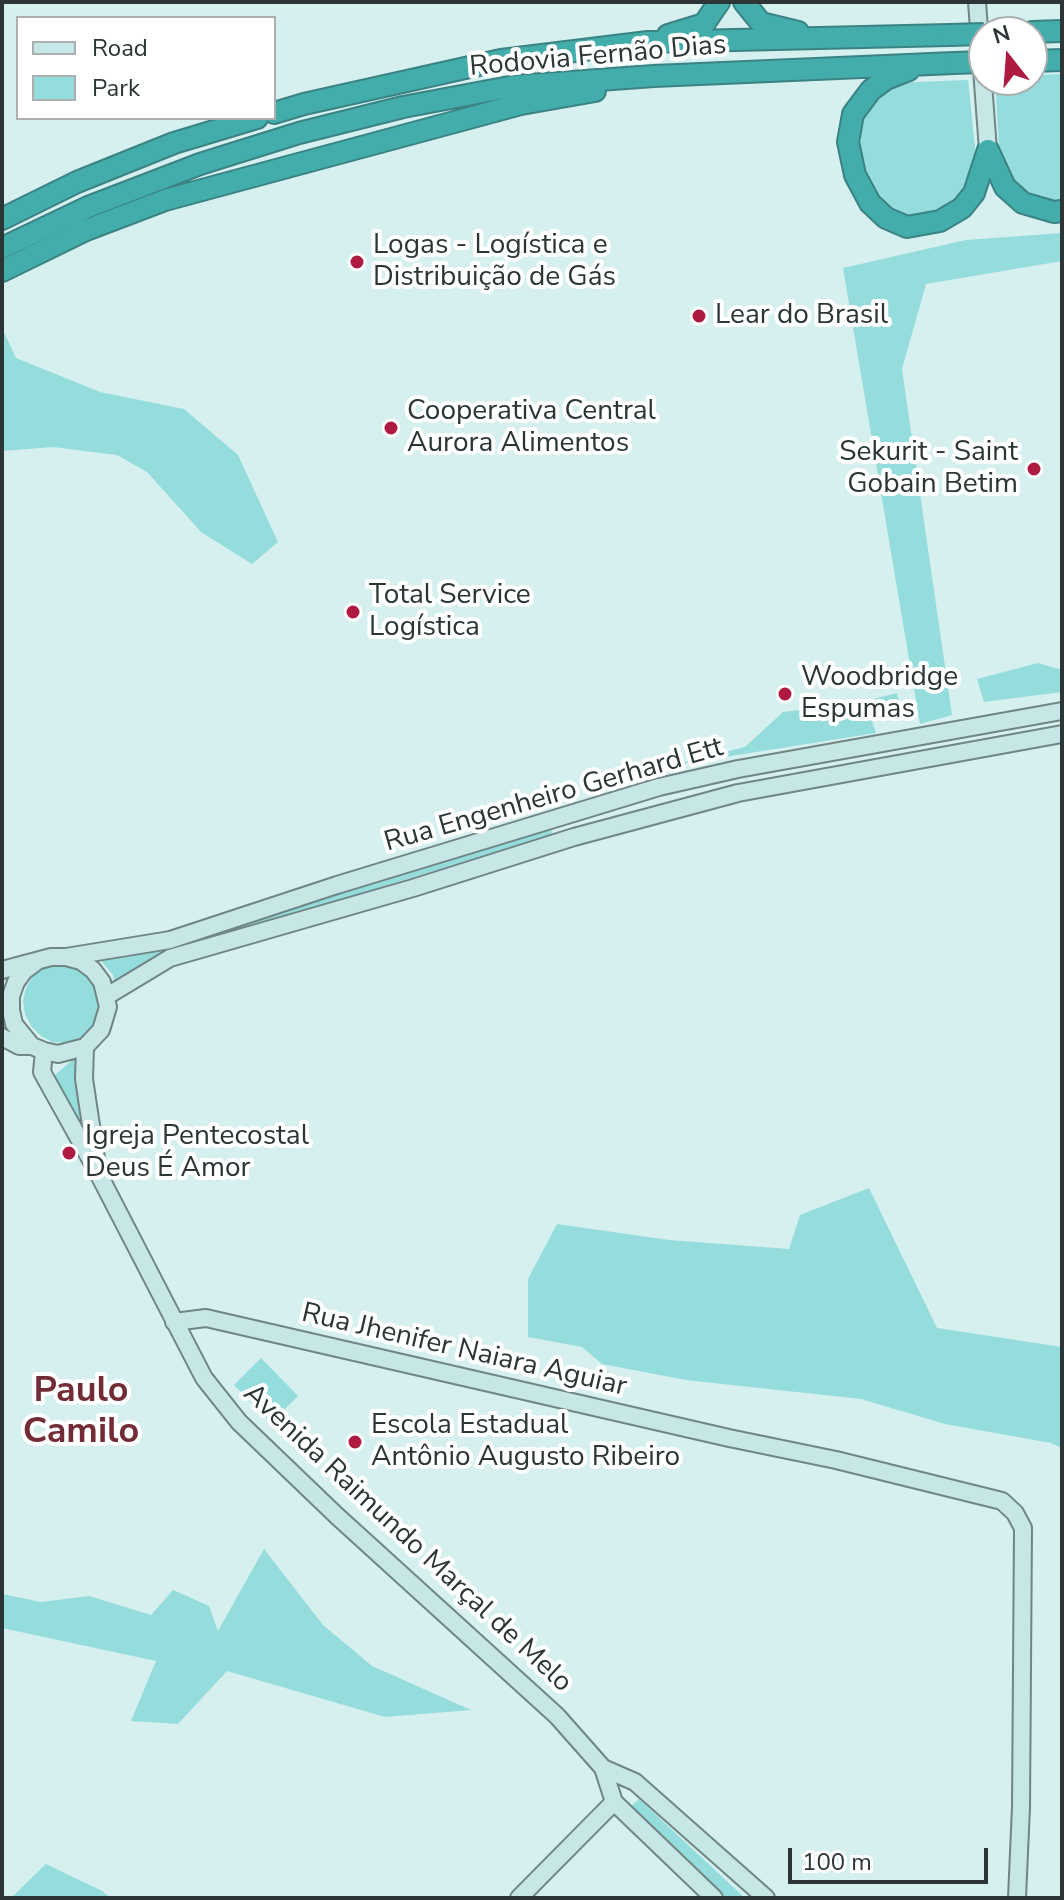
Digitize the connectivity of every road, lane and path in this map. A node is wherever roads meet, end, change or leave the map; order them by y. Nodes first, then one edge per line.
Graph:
1 (719, 2) edge
2 (744, 2) edge
3 (977, 2) edge
4 (968, 34) edge
5 (825, 39) junction
6 (648, 42) junction
7 (968, 63) edge
8 (927, 64) junction
9 (654, 76) junction
10 (276, 112) edge
11 (250, 120) edge
12 (988, 150) junction
13 (77, 182) junction
14 (2, 203) edge
15 (1062, 211) edge
16 (2, 219) edge
17 (2, 248) edge
18 (2, 271) edge
19 (1062, 711) edge
20 (1062, 734) edge
21 (659, 787) junction
22 (668, 812) junction
23 (66, 957) junction
24 (36, 962) junction
25 (2, 970) edge
26 (107, 996) junction
27 (2, 1037) edge
28 (85, 1047) junction
29 (38, 1048) junction
30 (97, 1171) junction
31 (174, 1322) junction
32 (603, 1768) junction
33 (614, 1802) junction
34 (519, 1898) edge
35 (714, 1898) edge
36 (766, 1898) edge
37 (1017, 1898) edge

1 - 6 highway
2 - 5 highway
3 - 12 street
4 - 5 highway, Rodovia Fernão Dias, bridge
5 - 6 highway, Rodovia Fernão Dias
6 - 10 highway, Rodovia Fernão Dias
7 - 8 highway, Rodovia Fernão Dias, bridge
8 - 9 highway, Rodovia Fernão Dias
8 - 12 highway
9 - 17 highway, Rodovia Fernão Dias
9 - 18 highway
11 - 13 highway
12 - 15 highway
13 - 14 highway
13 - 16 highway
19 - 21 street, Rua Engenheiro Gerhard Ett
20 - 22 street, Rua Engenheiro Gerhard Ett
21 - 22 street
21 - 23 street, Rua Engenheiro Gerhard Ett
22 - 26 street, Rua Engenheiro Gerhard Ett
23 - 24 street
23 - 26 street
24 - 25 street
24 - 29 street
26 - 28 street
27 - 29 street
28 - 29 street
28 - 30 street, Avenida Raimundo Marçal de Melo
29 - 30 street, Avenida Raimundo Marçal de Melo
30 - 31 street, Avenida Raimundo Marçal de Melo
31 - 32 street, Avenida Raimundo Marçal de Melo
31 - 37 street, Rua Jhenifer Naiara Aguiar
32 - 33 street, Avenida Raimundo Marçal de Melo
32 - 36 street, Avenida Raimundo Marçal de Melo
33 - 34 street
33 - 35 street, Avenida Raimundo Marçal de Melo

